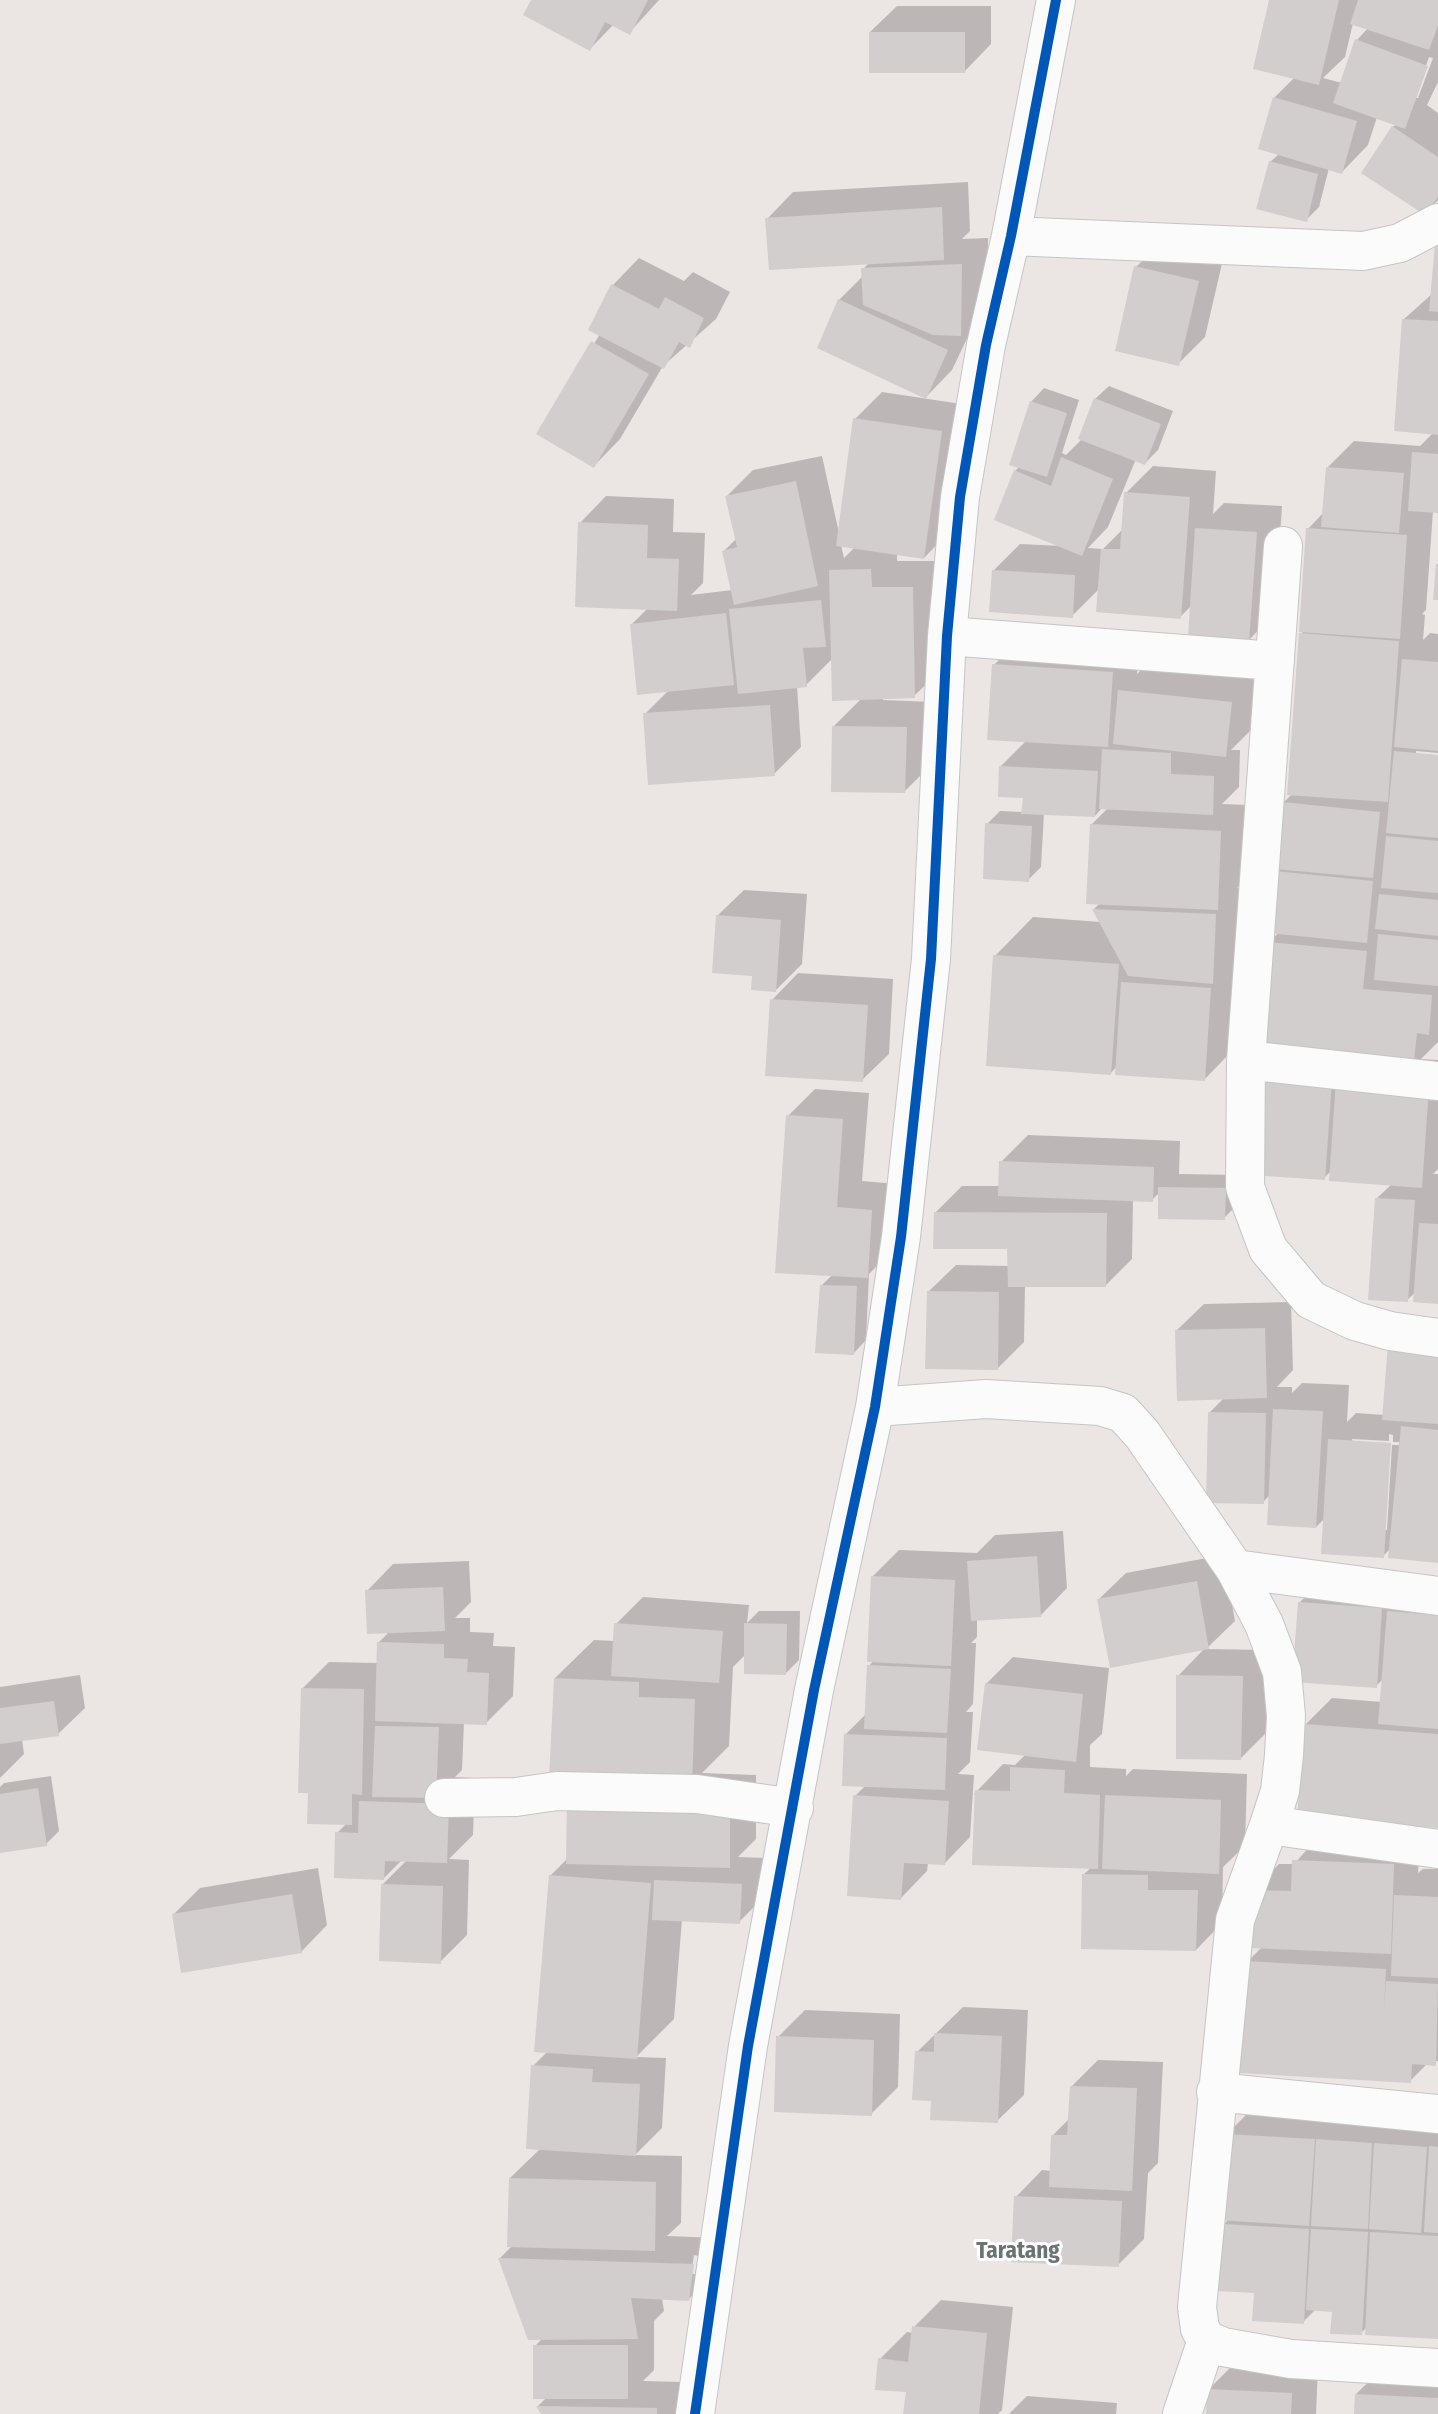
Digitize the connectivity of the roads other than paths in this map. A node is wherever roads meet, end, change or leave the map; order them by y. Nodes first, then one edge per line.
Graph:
1 (1056, 0) edge
2 (1438, 223) edge
3 (1011, 236) junction
4 (1283, 546) dead end
5 (947, 636) junction
6 (1275, 661) junction
7 (1246, 1060) junction
8 (1438, 1081) edge
9 (1438, 1338) edge
10 (875, 1407) junction
11 (1235, 1569) junction
12 (1438, 1596) edge
13 (444, 1798) dead end
14 (794, 1808) junction
15 (1269, 1825) junction
16 (1438, 1849) edge
17 (1216, 2092) junction
18 (1438, 2113) edge
19 (1207, 2340) junction
20 (1438, 2368) edge
21 (695, 2414) edge
22 (1182, 2414) edge

1 - 3 street
2 - 3 street
3 - 5 street
4 - 6 street
5 - 6 street
5 - 10 street
6 - 7 street
7 - 8 street
7 - 9 street
10 - 11 street
10 - 14 street
11 - 12 street
11 - 15 street
13 - 14 street
14 - 21 street
15 - 16 street
15 - 17 street
17 - 18 street
17 - 19 street
19 - 20 street
19 - 22 street

